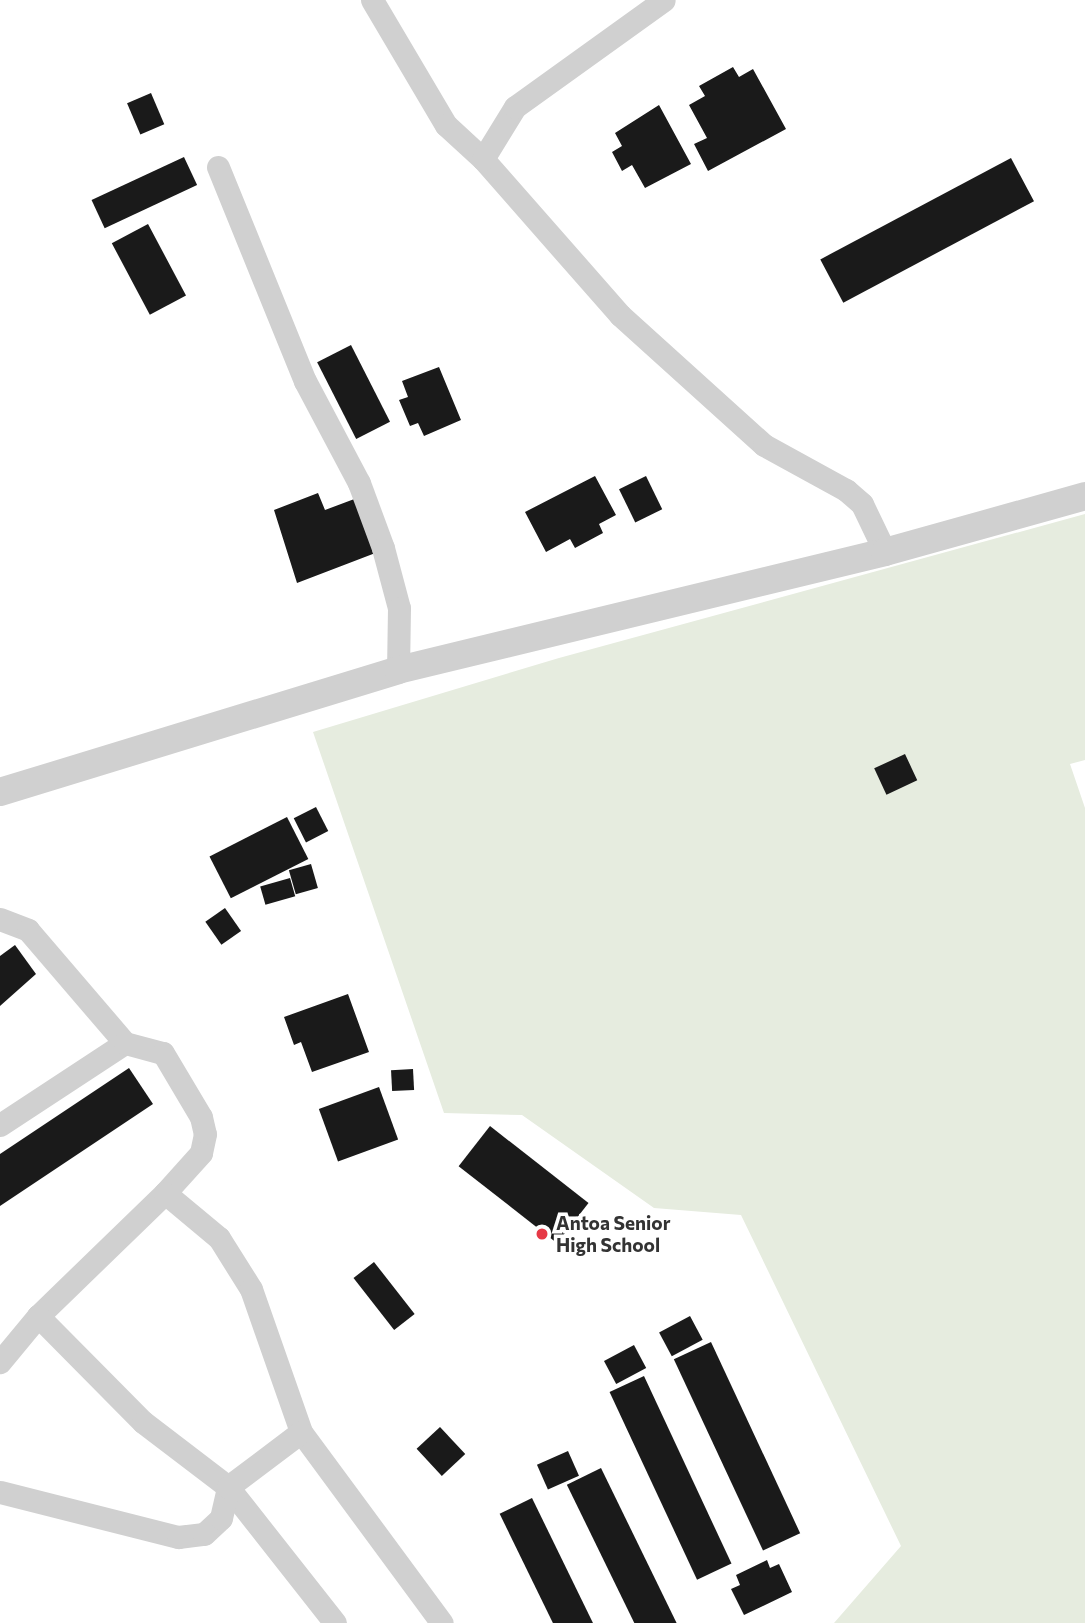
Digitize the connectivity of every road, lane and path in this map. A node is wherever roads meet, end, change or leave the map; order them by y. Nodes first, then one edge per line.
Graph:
1 (372, 0) edge
2 (664, 0) edge
3 (483, 159) junction
4 (218, 167) dead end
5 (1085, 496) edge
6 (885, 552) junction
7 (398, 670) junction
8 (0, 792) edge
9 (0, 919) edge
10 (125, 1044) junction
11 (0, 1125) edge
12 (165, 1193) junction
13 (38, 1316) junction
14 (0, 1362) edge
15 (301, 1432) junction
16 (228, 1487) junction
17 (0, 1492) edge
18 (335, 1623) edge
19 (442, 1623) edge

1 - 3 street
2 - 3 street
3 - 6 street
4 - 7 street
5 - 6 street
6 - 7 street
7 - 8 street
9 - 10 street
10 - 11 street
10 - 12 street
12 - 13 street
12 - 15 street
13 - 14 street
13 - 16 street
15 - 16 street
15 - 19 street
16 - 17 street
16 - 18 street

